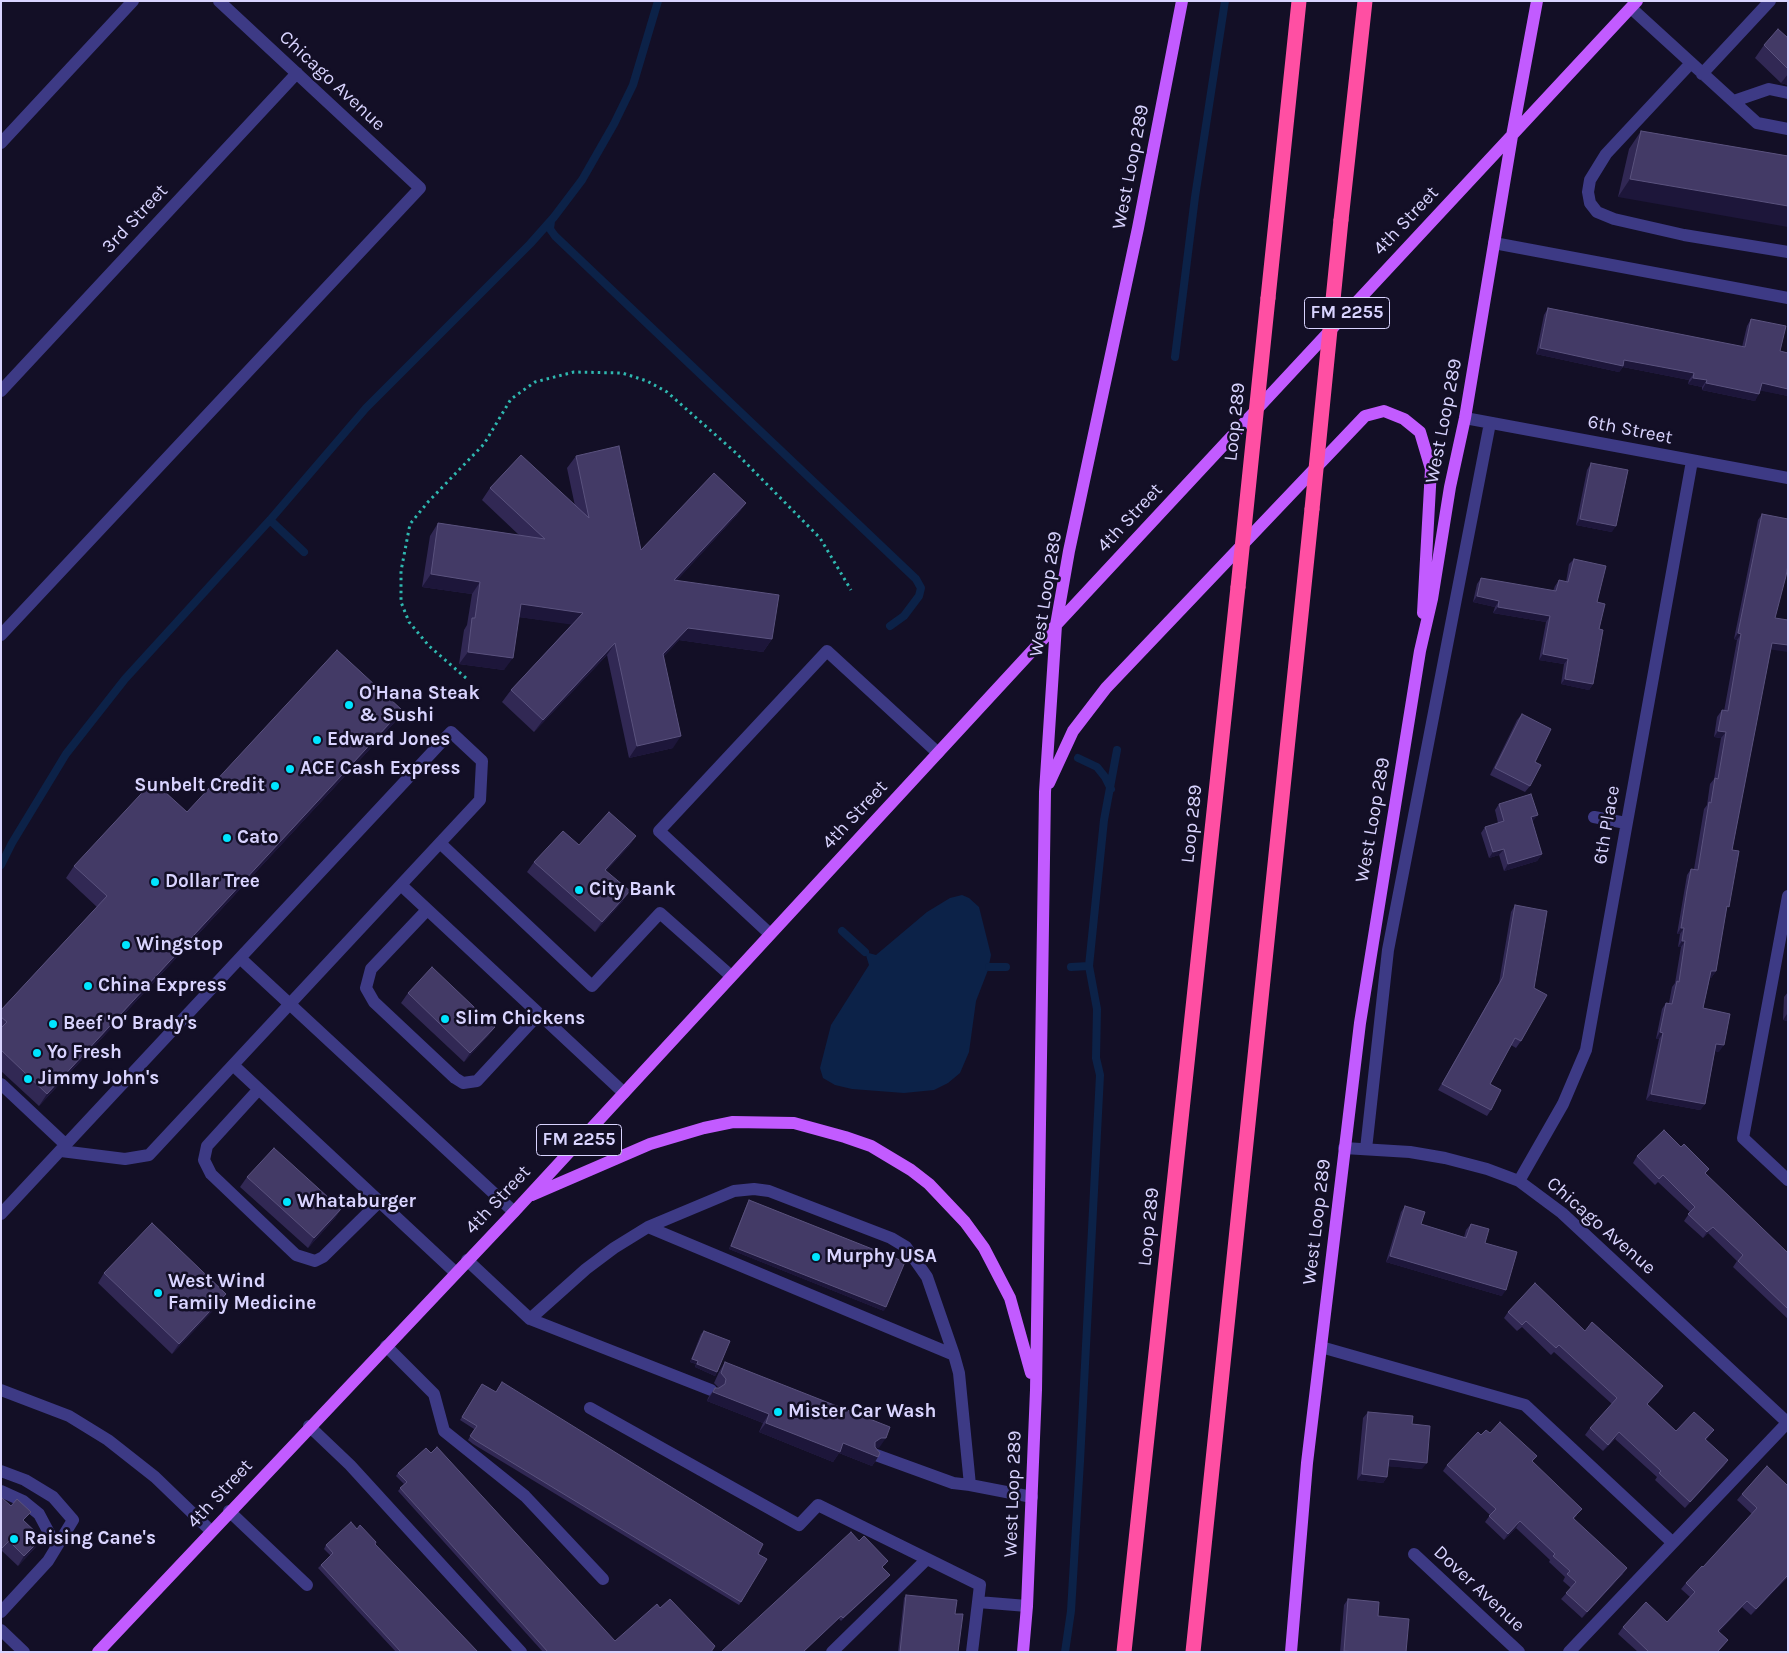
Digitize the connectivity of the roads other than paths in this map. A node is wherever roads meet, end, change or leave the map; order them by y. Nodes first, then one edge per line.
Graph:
1 (134, 1) edge
2 (219, 1) edge
3 (1182, 1) edge
4 (1299, 1) edge
5 (1365, 1) edge
6 (1537, 1) edge
7 (1770, 1) edge
8 (1634, 5) edge
9 (1691, 63) junction
10 (297, 73) junction
11 (1702, 74) junction
12 (1788, 93) edge
13 (1734, 101) junction
14 (1788, 129) edge
15 (1512, 136) junction
16 (1, 143) edge
17 (1494, 243) junction
18 (1788, 252) edge
19 (1788, 298) edge
20 (1, 391) edge
21 (1465, 418) junction
22 (1490, 423) junction
23 (1692, 461) junction
24 (1788, 478) edge
25 (1056, 625) junction
26 (1, 635) edge
27 (1420, 651) junction
28 (938, 753) junction
29 (1045, 792) junction
30 (1594, 817) dead end
31 (1626, 823) junction
32 (440, 843) junction
33 (401, 885) junction
34 (1788, 896) edge
35 (427, 910) junction
36 (770, 934) junction
37 (240, 958) junction
38 (731, 976) junction
39 (289, 1004) junction
40 (540, 1014) junction
41 (233, 1065) junction
42 (1, 1084) edge
43 (258, 1090) junction
44 (624, 1092) junction
45 (64, 1148) junction
46 (1344, 1148) junction
47 (1366, 1149) junction
48 (1788, 1180) edge
49 (1518, 1182) junction
50 (527, 1197) junction
51 (379, 1202) junction
52 (514, 1212) junction
53 (1, 1214) edge
54 (648, 1227) junction
55 (467, 1260) junction
56 (456, 1273) junction
57 (530, 1319) junction
58 (386, 1346) junction
59 (1321, 1347) junction
60 (954, 1355) junction
61 (1, 1390) edge
62 (711, 1390) dead end
63 (1036, 1390) junction
64 (590, 1408) dead end
65 (1788, 1423) edge
66 (309, 1426) junction
67 (876, 1455) edge
68 (1, 1470) edge
69 (1143, 1472) junction
70 (970, 1486) junction
71 (1, 1492) edge
72 (1032, 1497) junction
73 (229, 1511) junction
74 (211, 1531) junction
75 (1673, 1544) junction
76 (56, 1546) junction
77 (1414, 1554) dead end
78 (926, 1559) junction
79 (603, 1579) dead end
80 (307, 1585) dead end
81 (978, 1602) junction
82 (1027, 1606) junction
83 (1, 1612) edge
84 (1, 1630) edge
85 (24, 1652) edge
86 (98, 1652) edge
87 (521, 1652) edge
88 (832, 1652) edge
89 (972, 1652) edge
90 (1023, 1652) edge
91 (1114, 1652) edge
92 (1124, 1652) edge
93 (1195, 1652) edge
94 (1291, 1652) edge
95 (1519, 1652) edge
96 (1569, 1652) edge

1 - 16 street
2 - 10 street, Chicago Avenue
3 - 25 main road, West Loop 289
4 - 69 highway, Loop 289, bridge
5 - 93 highway, bridge
6 - 15 main road, West Loop 289
7 - 11 street
8 - 9 street
8 - 15 main road, 4th Street / FM 2255
9 - 11 street
9 - 18 street
10 - 20 street, 3rd Street
10 - 26 street, Chicago Avenue
11 - 13 street
12 - 13 street
13 - 14 street
15 - 17 main road, West Loop 289
15 - 25 main road, 4th Street / FM 2255
17 - 19 street
17 - 21 main road, West Loop 289
21 - 22 street, 6th Street
21 - 27 main road, West Loop 289
22 - 23 street, 6th Street
22 - 47 street
23 - 24 street, 6th Street
23 - 31 street, 6th Place
25 - 28 main road, 4th Street / FM 2255
25 - 29 main road, West Loop 289
27 - 29 main road
27 - 46 main road, West Loop 289
28 - 36 main road, 4th Street / FM 2255
28 - 36 street
29 - 63 main road, West Loop 289
30 - 31 street
31 - 49 street, 6th Place
32 - 33 street
32 - 37 street
32 - 38 street
33 - 35 street
33 - 39 street
34 - 48 street
35 - 40 street
35 - 40 street
36 - 38 main road, 4th Street / FM 2255
37 - 39 street
37 - 45 street
38 - 44 main road, 4th Street / FM 2255
39 - 41 street
39 - 52 street
40 - 44 street
41 - 43 street
41 - 45 street
42 - 45 street
43 - 51 street
43 - 51 street
44 - 50 main road, 4th Street / FM 2255
45 - 53 street
46 - 47 street, Chicago Avenue
46 - 59 main road, West Loop 289
47 - 49 street, Chicago Avenue
49 - 65 street, Chicago Avenue
50 - 52 main road, 4th Street / FM 2255
50 - 63 main road
51 - 56 street
52 - 55 main road, 4th Street / FM 2255
54 - 57 street
54 - 60 street
54 - 60 street
55 - 56 main road, 4th Street / FM 2255
55 - 57 street
56 - 58 main road, 4th Street / FM 2255
57 - 62 street
58 - 66 main road, 4th Street / FM 2255
58 - 79 street
59 - 75 street
59 - 94 main road, West Loop 289
60 - 70 street
61 - 74 street
63 - 72 main road, West Loop 289
64 - 78 street
65 - 75 street
66 - 73 main road, 4th Street / FM 2255
66 - 87 street
67 - 70 street
68 - 76 street
69 - 91 highway
69 - 92 highway, Loop 289
70 - 72 street
71 - 76 street
72 - 82 main road, West Loop 289
73 - 74 main road, 4th Street / FM 2255
73 - 80 street
74 - 86 main road, 4th Street / FM 2255
75 - 96 street
76 - 83 street
77 - 95 street, Dover Avenue
78 - 81 street
78 - 88 street
81 - 82 street
81 - 89 street
82 - 90 main road, West Loop 289
84 - 85 street

